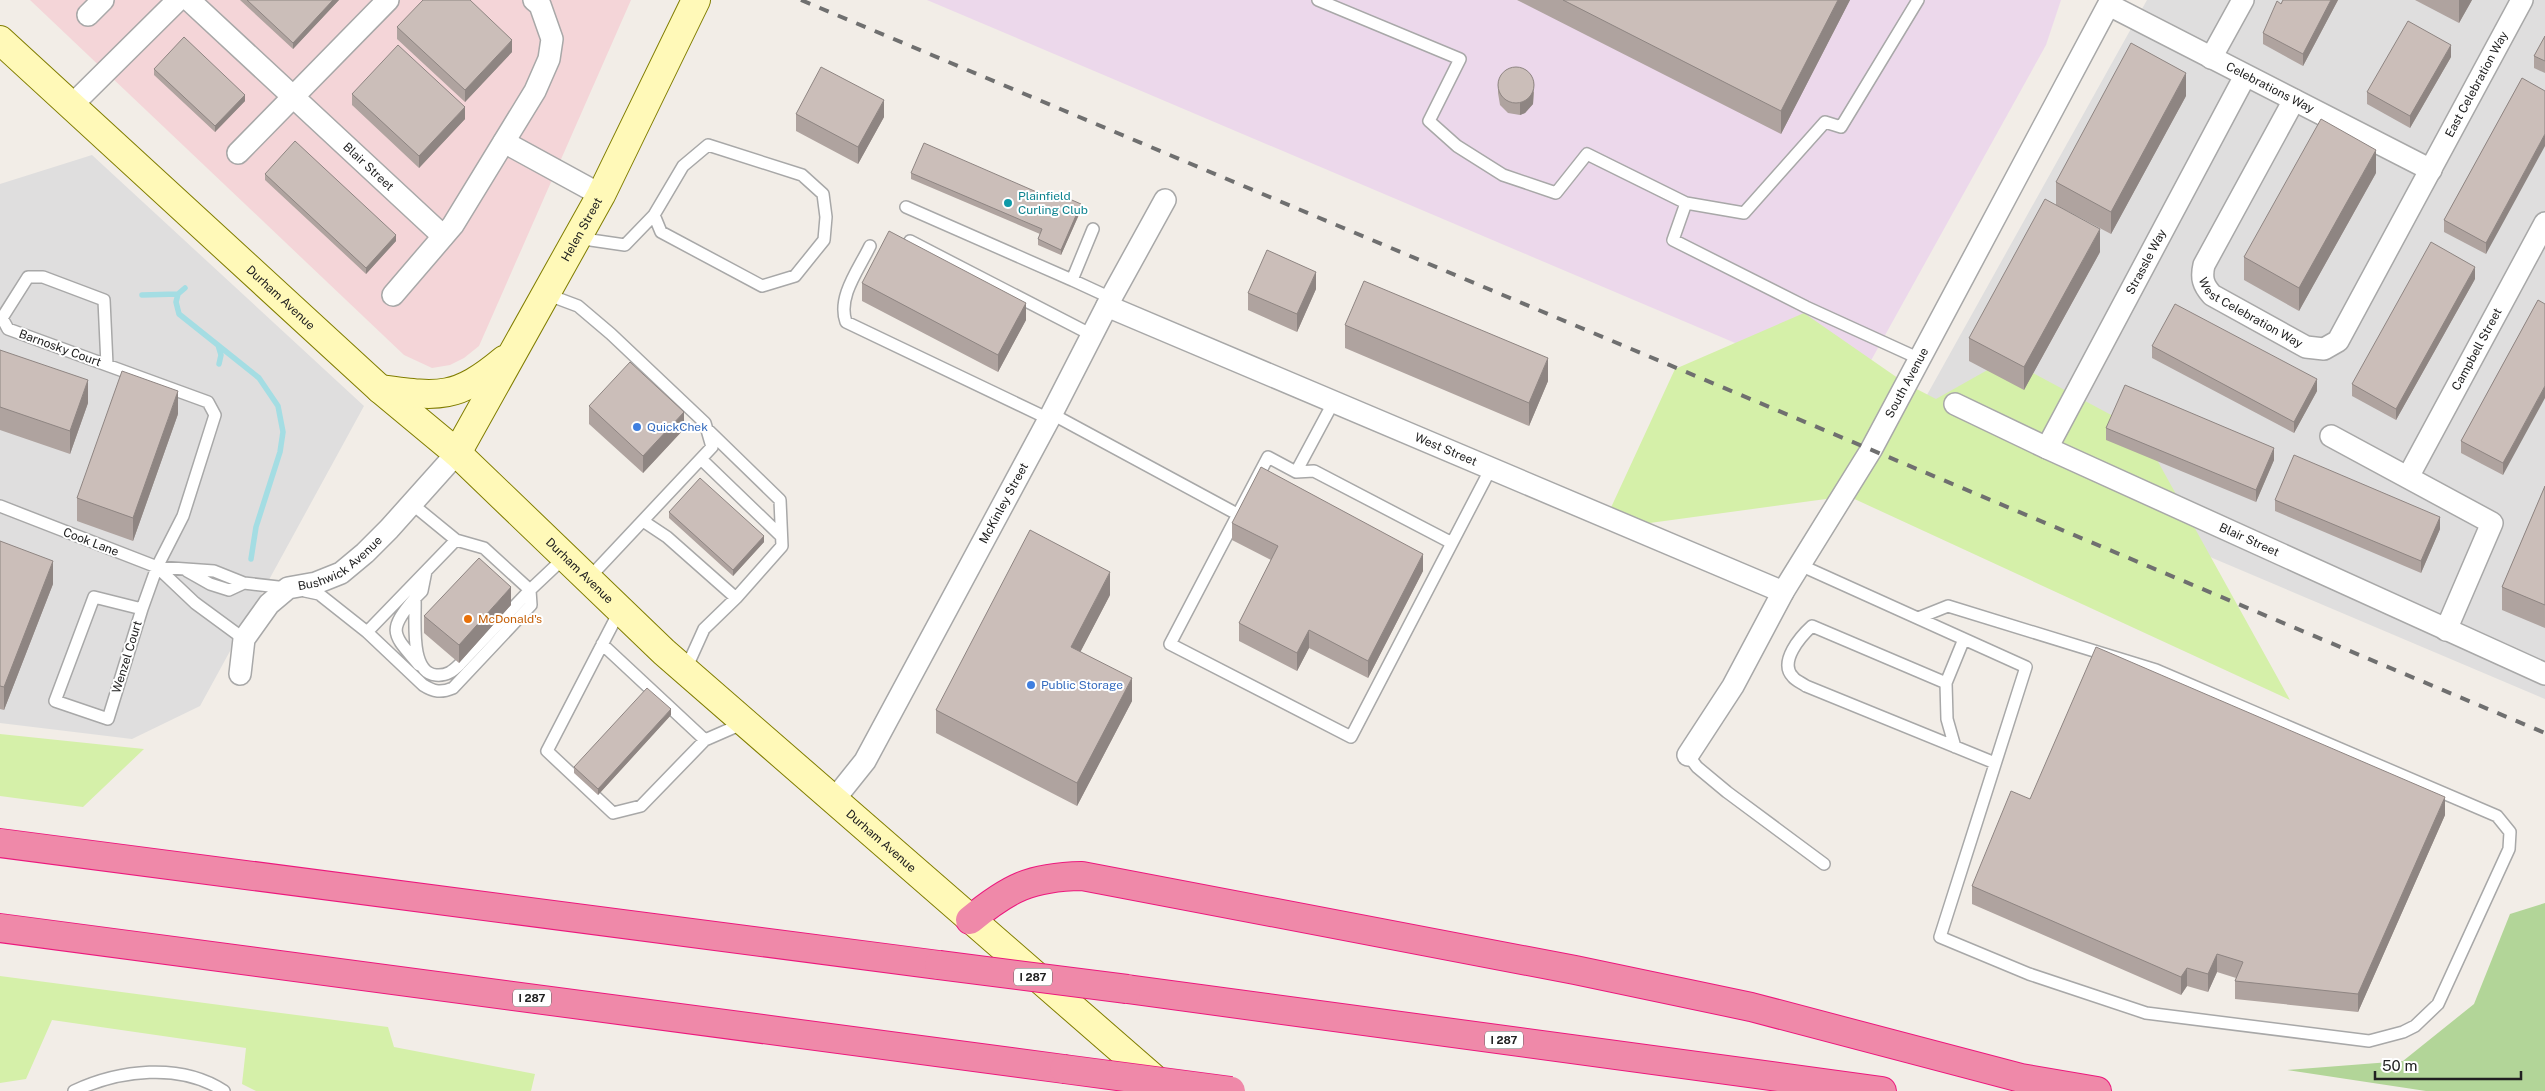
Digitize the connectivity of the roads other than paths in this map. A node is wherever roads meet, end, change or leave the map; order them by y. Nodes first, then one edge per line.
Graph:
1 (178, 0) edge
2 (189, 0) edge
3 (388, 0) edge
4 (534, 0) edge
5 (696, 0) edge
6 (1318, 0) edge
7 (1918, 0) edge
8 (2243, 0) edge
9 (2522, 0) edge
10 (2110, 3) edge
11 (0, 40) edge
12 (2211, 58) junction
13 (2245, 76) junction
14 (294, 97) junction
15 (2294, 100) junction
16 (71, 106) junction
17 (504, 142) junction
18 (238, 153) dead end
19 (2432, 170) junction
20 (601, 195) junction
21 (1165, 200) dead end
22 (1686, 204) junction
23 (906, 207) dead end
24 (654, 215) junction
25 (2545, 223) edge
26 (1093, 228) dead end
27 (443, 236) junction
28 (577, 238) junction
29 (910, 241) edge
30 (870, 246) dead end
31 (1072, 280) junction
32 (546, 294) junction
33 (393, 295) dead end
34 (1109, 302) junction
35 (1092, 335) junction
36 (513, 353) junction
37 (1920, 359) junction
38 (108, 365) junction
39 (380, 390) junction
40 (1333, 403) junction
41 (1955, 404) dead end
42 (1051, 416) junction
43 (709, 432) junction
44 (2331, 436) dead end
45 (2047, 448) junction
46 (457, 453) junction
47 (701, 459) junction
48 (1490, 470) junction
49 (1296, 472) junction
50 (2408, 477) junction
51 (412, 504) junction
52 (0, 506) edge
53 (1237, 514) junction
54 (643, 521) junction
55 (782, 536) junction
56 (456, 540) junction
57 (1452, 543) junction
58 (566, 558) junction
59 (1800, 565) junction
60 (157, 568) junction
61 (426, 572) junction
62 (588, 579) junction
63 (288, 588) junction
64 (530, 590) junction
65 (1783, 592) junction
66 (415, 598) junction
67 (736, 598) junction
68 (142, 609) junction
69 (620, 610) junction
70 (1918, 618) junction
71 (2446, 630) junction
72 (367, 632) junction
73 (1964, 639) junction
74 (244, 640) junction
75 (602, 644) junction
76 (423, 670) junction
77 (686, 671) junction
78 (240, 674) dead end
79 (2545, 674) edge
80 (1946, 683) junction
81 (744, 723) junction
82 (705, 740) junction
83 (1955, 747) junction
84 (1688, 755) joint
85 (1995, 763) junction
86 (833, 801) junction
87 (0, 843) edge
88 (1824, 864) dead end
89 (970, 920) junction
90 (0, 928) edge
91 (74, 1091) edge
92 (224, 1091) edge
93 (1168, 1091) edge
94 (1231, 1091) edge
95 (1882, 1091) edge
96 (2097, 1091) edge

1 - 16 street
2 - 14 street, Blair Street
3 - 14 street
4 - 17 street
5 - 20 main road, Helen Street
6 - 22 lane
7 - 22 lane
8 - 12 street
9 - 19 street, East Celebration Way
10 - 12 street, Celebrations Way
10 - 37 street, South Avenue
11 - 16 main road, Durham Avenue
12 - 13 street, Celebrations Way
13 - 15 street, Celebrations Way
13 - 45 street, Strassle Way
14 - 18 street
14 - 27 street, Blair Street
15 - 19 street, Celebrations Way
15 - 19 street, West Celebration Way
16 - 39 main road, Durham Avenue
17 - 20 street
17 - 27 street
20 - 28 main road, Helen Street
21 - 34 street, McKinley Street
22 - 37 lane
23 - 31 lane
24 - 24 lane
24 - 28 lane
25 - 50 street, Campbell Street
26 - 31 lane
27 - 33 street
28 - 32 main road, Helen Street
29 - 35 lane
30 - 42 lane
31 - 34 lane
32 - 36 main road, Helen Street
32 - 43 lane
34 - 35 street, McKinley Street
34 - 40 street, West Street
35 - 42 street, McKinley Street
36 - 39 main road
36 - 46 main road, Helen Street
37 - 59 street, South Avenue
38 - 38 lane, Barnosky Court
38 - 60 lane, Barnosky Court
39 - 46 main road, Durham Avenue
40 - 48 street, West Street
40 - 49 lane
41 - 45 street, Blair Street
42 - 53 lane
42 - 86 street, McKinley Street
43 - 47 lane
43 - 55 lane
44 - 50 street
45 - 71 street, Blair Street
46 - 51 street, Bushwick Avenue
46 - 58 main road, Durham Avenue
47 - 54 lane
47 - 55 lane
48 - 57 lane
48 - 65 street, West Street
49 - 53 lane
49 - 57 lane
50 - 71 street
51 - 56 lane
51 - 63 street, Bushwick Avenue
52 - 60 lane, Cook Lane
53 - 57 lane
54 - 62 lane
54 - 67 lane
55 - 67 lane
56 - 61 lane
56 - 64 lane
58 - 62 main road, Durham Avenue
58 - 64 lane
59 - 65 street, South Avenue
59 - 70 lane
60 - 63 lane, Cook Lane
60 - 68 lane, Barnosky Court
60 - 74 lane
61 - 66 lane
61 - 72 lane
62 - 69 main road, Durham Avenue
63 - 72 lane, Cook Lane
63 - 74 street, Bushwick Avenue
64 - 72 lane, Cook Lane
64 - 76 lane
65 - 84 street, South Avenue
66 - 76 lane
66 - 76 lane
67 - 77 lane
68 - 68 lane, Wenzel Court
69 - 75 lane
69 - 77 main road, Durham Avenue
70 - 73 lane
70 - 85 lane
71 - 79 street, Blair Street
73 - 80 lane
73 - 85 lane
74 - 78 street, Bushwick Avenue
75 - 82 lane
75 - 82 lane
77 - 81 main road, Durham Avenue
80 - 83 lane
80 - 83 lane
81 - 82 lane
81 - 86 main road, Durham Avenue
83 - 85 lane
84 - 88 lane
86 - 89 main road, Durham Avenue
87 - 95 highway, I 287, bridge
89 - 93 main road, Durham Avenue
89 - 96 highway
90 - 94 highway, I 287, bridge
91 - 92 lane

